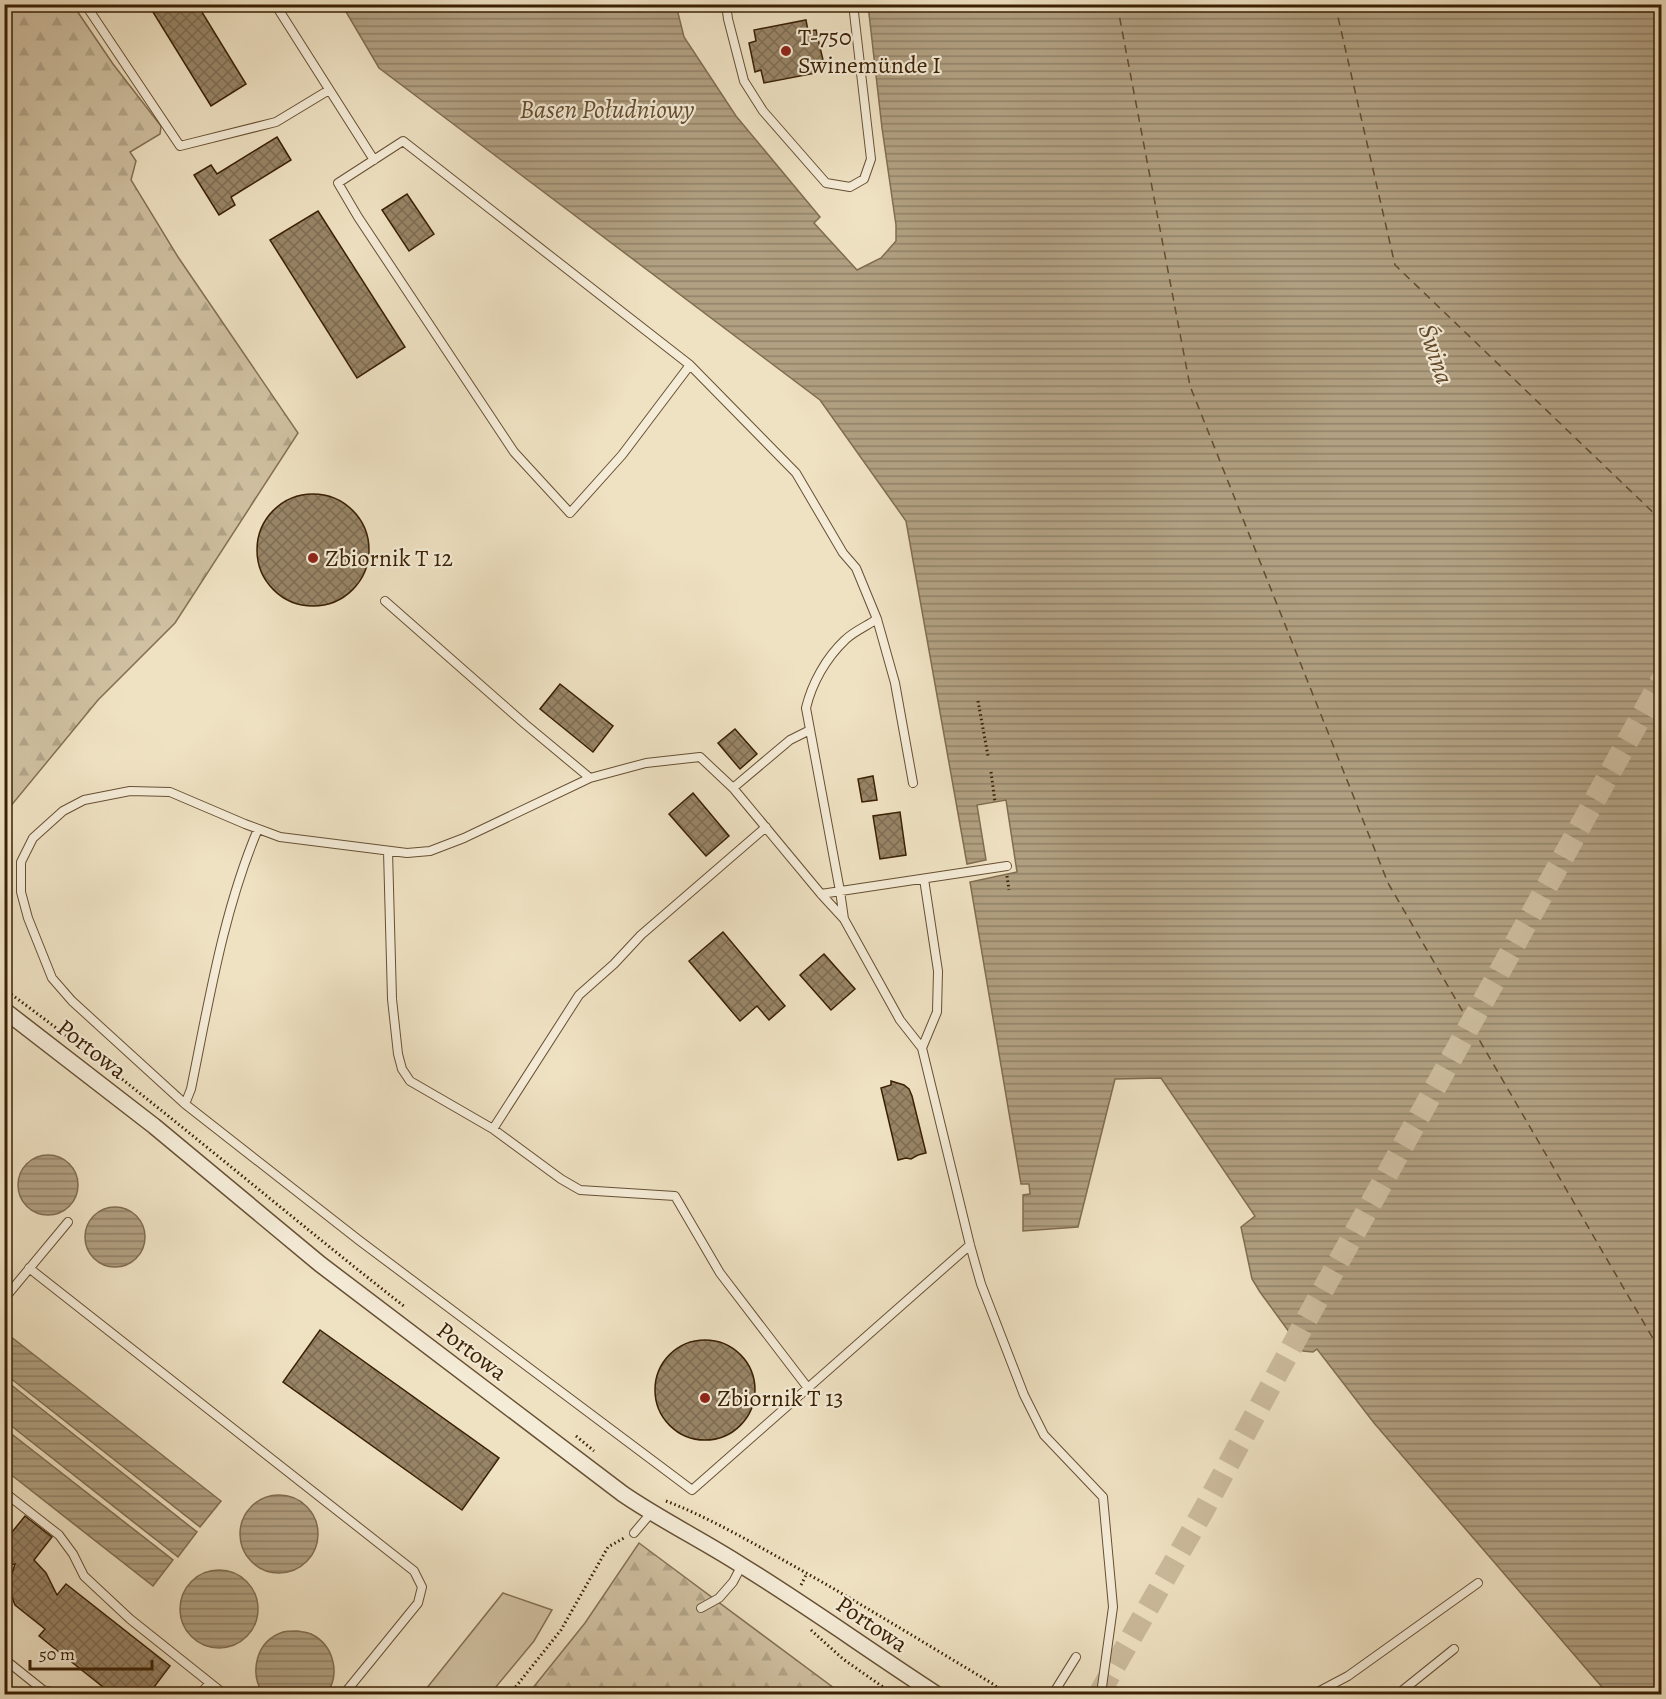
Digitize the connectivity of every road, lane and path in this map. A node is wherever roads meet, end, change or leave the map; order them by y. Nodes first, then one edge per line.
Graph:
1 (85, 4) edge
2 (275, 4) edge
3 (726, 4) edge
4 (853, 4) edge
5 (329, 90) junction
6 (374, 160) junction
7 (690, 365) junction
8 (385, 601) dead end
9 (877, 619) junction
10 (978, 701) dead end
11 (810, 730) junction
12 (988, 756) dead end
13 (990, 772) dead end
14 (590, 778) junction
15 (913, 783) dead end
16 (733, 788) junction
17 (995, 802) dead end
18 (766, 827) junction
19 (258, 829) junction
20 (388, 851) junction
21 (1006, 870) joint
22 (924, 879) junction
23 (1010, 890) dead end
24 (840, 891) junction
25 (821, 894) junction
26 (844, 919) junction
27 (4, 1010) edge
28 (922, 1048) junction
29 (185, 1104) junction
30 (493, 1129) junction
31 (68, 1222) dead end
32 (970, 1245) junction
33 (29, 1268) junction
34 (4, 1299) edge
35 (808, 1388) junction
36 (4, 1492) edge
37 (651, 1513) junction
38 (730, 1530) dead end
39 (634, 1533) joint
40 (728, 1536) dead end
41 (742, 1565) junction
42 (1478, 1583) dead end
43 (701, 1608) dead end
44 (1454, 1649) dead end
45 (1076, 1657) dead end
46 (4, 1661) edge
47 (209, 1684) junction
48 (4, 1686) edge
49 (16, 1695) edge
50 (60, 1695) edge
51 (200, 1695) edge
52 (224, 1695) edge
53 (344, 1695) edge
54 (510, 1695) edge
55 (936, 1695) edge
56 (1053, 1695) edge
57 (1101, 1695) edge
58 (1314, 1695) edge
59 (1398, 1695) edge

1 - 5 lane
2 - 5 lane
3 - 4 lane
5 - 6 lane
6 - 7 lane
6 - 7 lane
7 - 9 lane
8 - 14 lane
9 - 11 lane
9 - 15 lane
10 - 12 path
11 - 16 lane
11 - 24 lane
13 - 17 path
14 - 16 lane
14 - 20 lane
16 - 18 lane
18 - 25 lane
18 - 30 lane
19 - 20 lane
19 - 29 lane
19 - 29 lane
20 - 30 lane
21 - 22 lane
21 - 23 path
22 - 24 lane
22 - 28 lane
24 - 25 lane
24 - 26 lane
25 - 26 lane
26 - 28 lane
27 - 37 street, Portowa
28 - 32 lane
29 - 35 lane
30 - 35 lane
31 - 33 lane
32 - 35 lane
32 - 57 lane
33 - 34 lane
33 - 53 lane
36 - 47 lane
37 - 39 lane
37 - 41 street, Portowa
38 - 40 path
39 - 54 path
41 - 43 lane
41 - 55 street, Portowa
42 - 58 lane
44 - 59 lane
45 - 56 lane
46 - 50 lane
47 - 51 lane
47 - 52 lane
48 - 49 path

